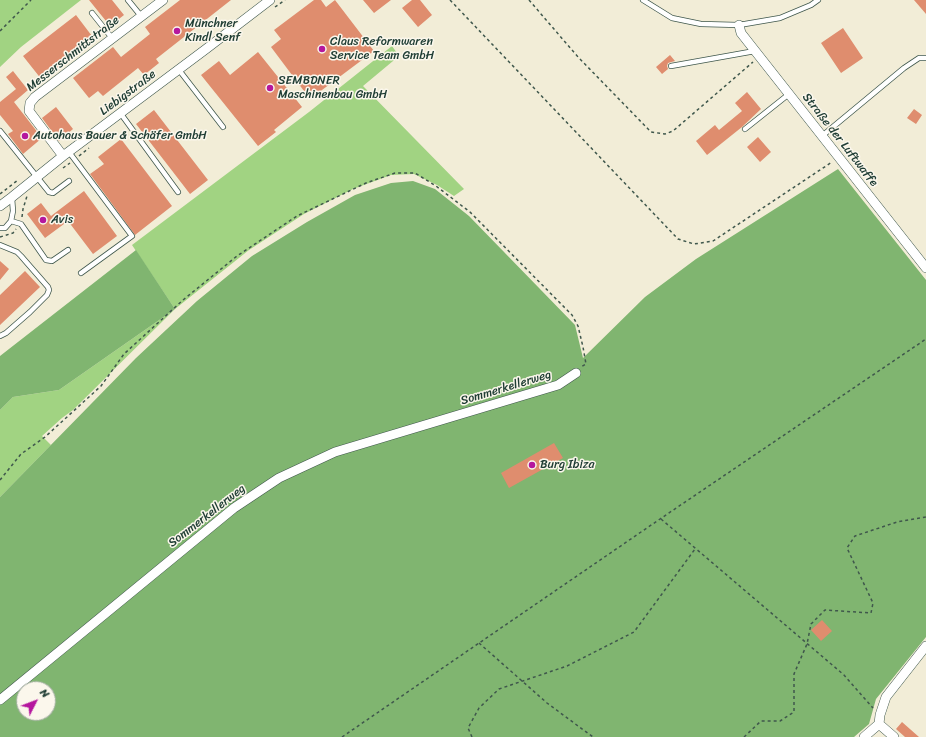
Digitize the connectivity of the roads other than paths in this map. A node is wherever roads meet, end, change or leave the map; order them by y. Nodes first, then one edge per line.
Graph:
1 (128, 0) edge
2 (163, 0) edge
3 (270, 0) edge
4 (643, 0) edge
5 (818, 0) edge
6 (92, 13) dead end
7 (141, 16) junction
8 (739, 25) junction
9 (112, 38) junction
10 (757, 54) junction
11 (926, 58) edge
12 (671, 66) dead end
13 (179, 70) junction
14 (789, 94) junction
15 (121, 114) junction
16 (223, 127) dead end
17 (745, 129) dead end
18 (0, 131) edge
19 (822, 136) junction
20 (69, 156) junction
21 (36, 177) junction
22 (69, 181) dead end
23 (178, 192) dead end
24 (12, 198) junction
25 (0, 206) edge
26 (11, 221) junction
27 (0, 230) edge
28 (0, 245) edge
29 (68, 250) dead end
30 (926, 268) edge
31 (81, 273) dead end
32 (0, 336) edge
33 (576, 373) road end
34 (926, 646) edge
35 (0, 700) edge
36 (879, 720) junction
37 (864, 737) edge
38 (894, 737) edge

1 - 7 lane
2 - 7 street, Messerschmittstraße
3 - 13 street, Liebigstraße
4 - 8 lane
5 - 8 lane
6 - 9 lane
7 - 9 street, Messerschmittstraße
8 - 10 street, Straße der Luftwaffe
9 - 20 street, Messerschmittstraße
10 - 12 lane
10 - 14 street, Straße der Luftwaffe
11 - 19 lane
13 - 15 street, Liebigstraße
13 - 16 lane
14 - 17 lane
14 - 19 street, Straße der Luftwaffe
15 - 20 street, Liebigstraße
15 - 23 lane
18 - 21 lane
19 - 30 street, Straße der Luftwaffe
20 - 21 street, Liebigstraße
20 - 31 lane
21 - 22 lane
21 - 24 street, Liebigstraße
24 - 25 street, Liebigstraße
24 - 26 lane
26 - 27 lane
26 - 29 lane
28 - 32 lane
33 - 35 street, Sommerkellerweg
34 - 36 street
36 - 37 street
36 - 38 street

